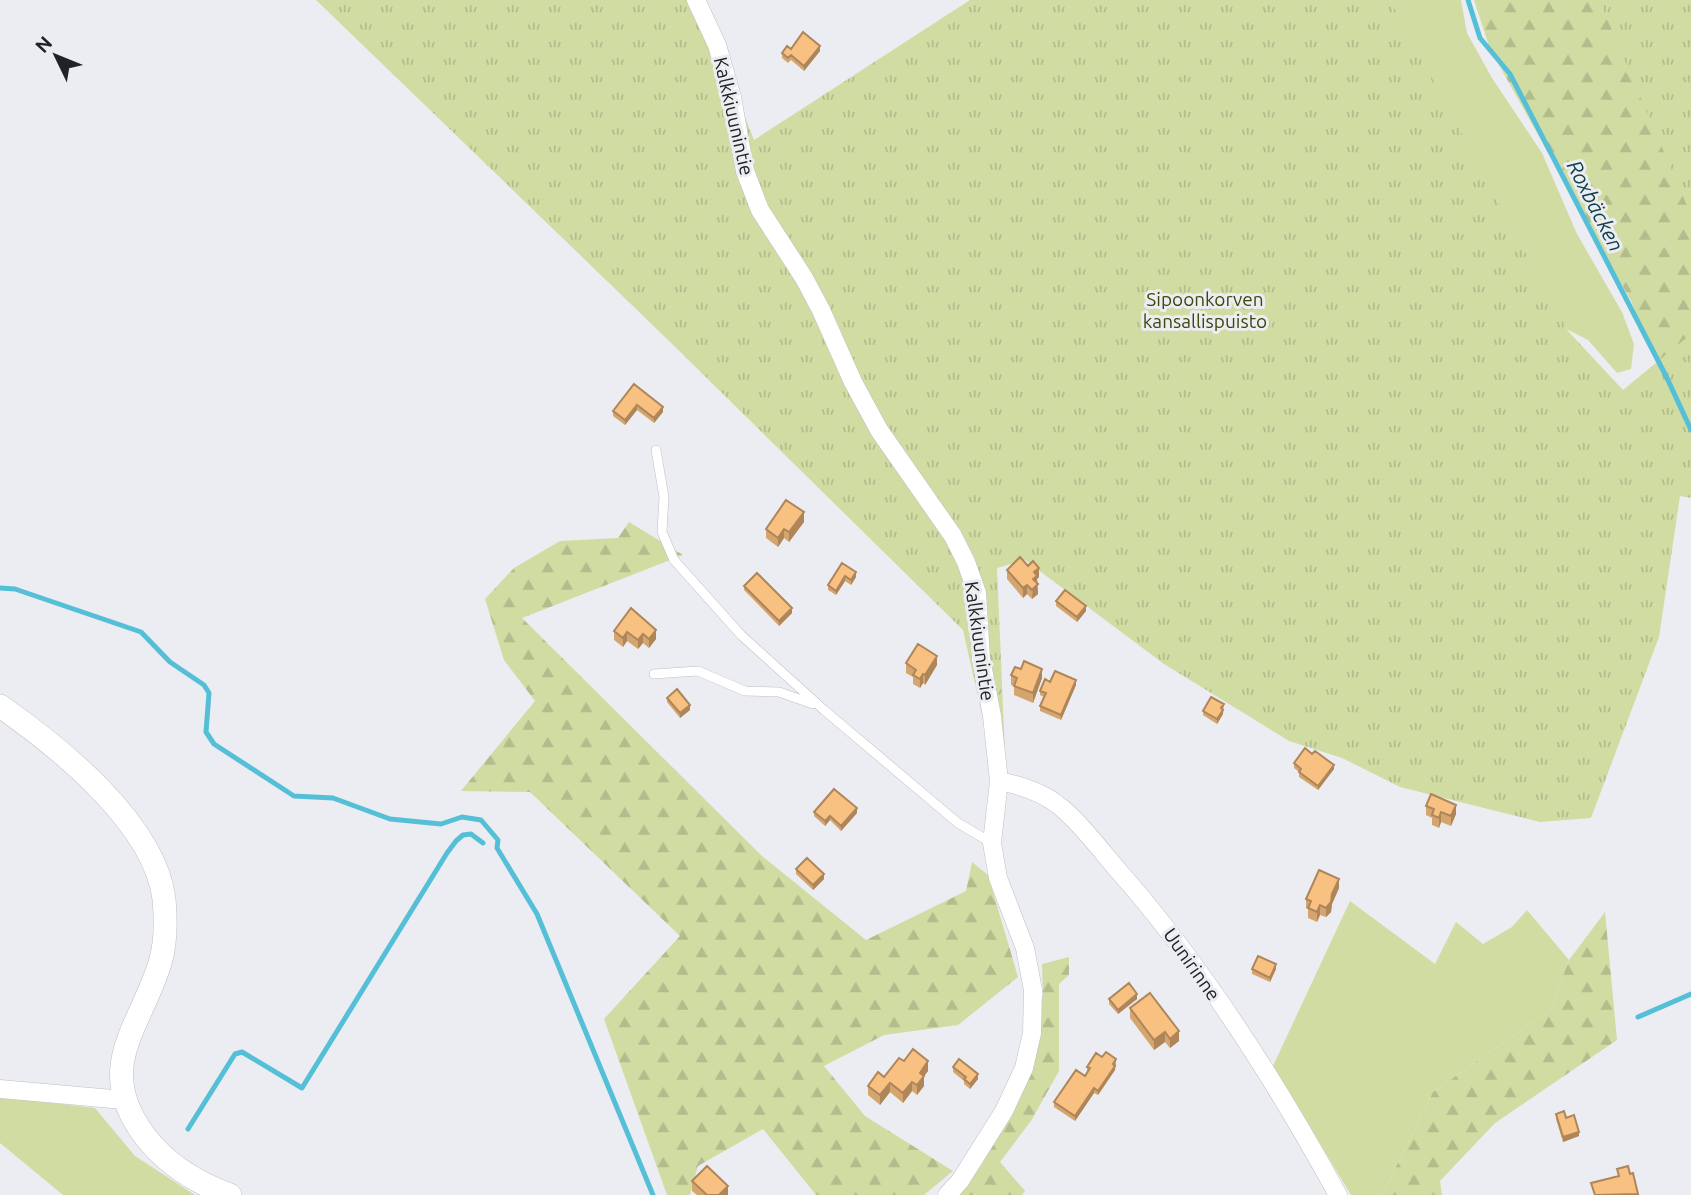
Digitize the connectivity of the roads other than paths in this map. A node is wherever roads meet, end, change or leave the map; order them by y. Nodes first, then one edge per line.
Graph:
1 (696, 0) edge
2 (656, 450) dead end
3 (654, 674) dead end
4 (0, 706) edge
5 (824, 710) junction
6 (999, 781) junction
7 (992, 843) junction
8 (0, 1089) edge
9 (124, 1100) junction
10 (230, 1195) edge
11 (947, 1195) edge
12 (1338, 1195) edge

1 - 6 street, Kalkkiuunintie
2 - 5 lane
3 - 5 lane
4 - 9 street
5 - 7 lane
6 - 7 street, Kalkkiuunintie
6 - 12 street, Uunirinne
7 - 11 street, Kalkkiuunintie
8 - 9 street
9 - 10 street

